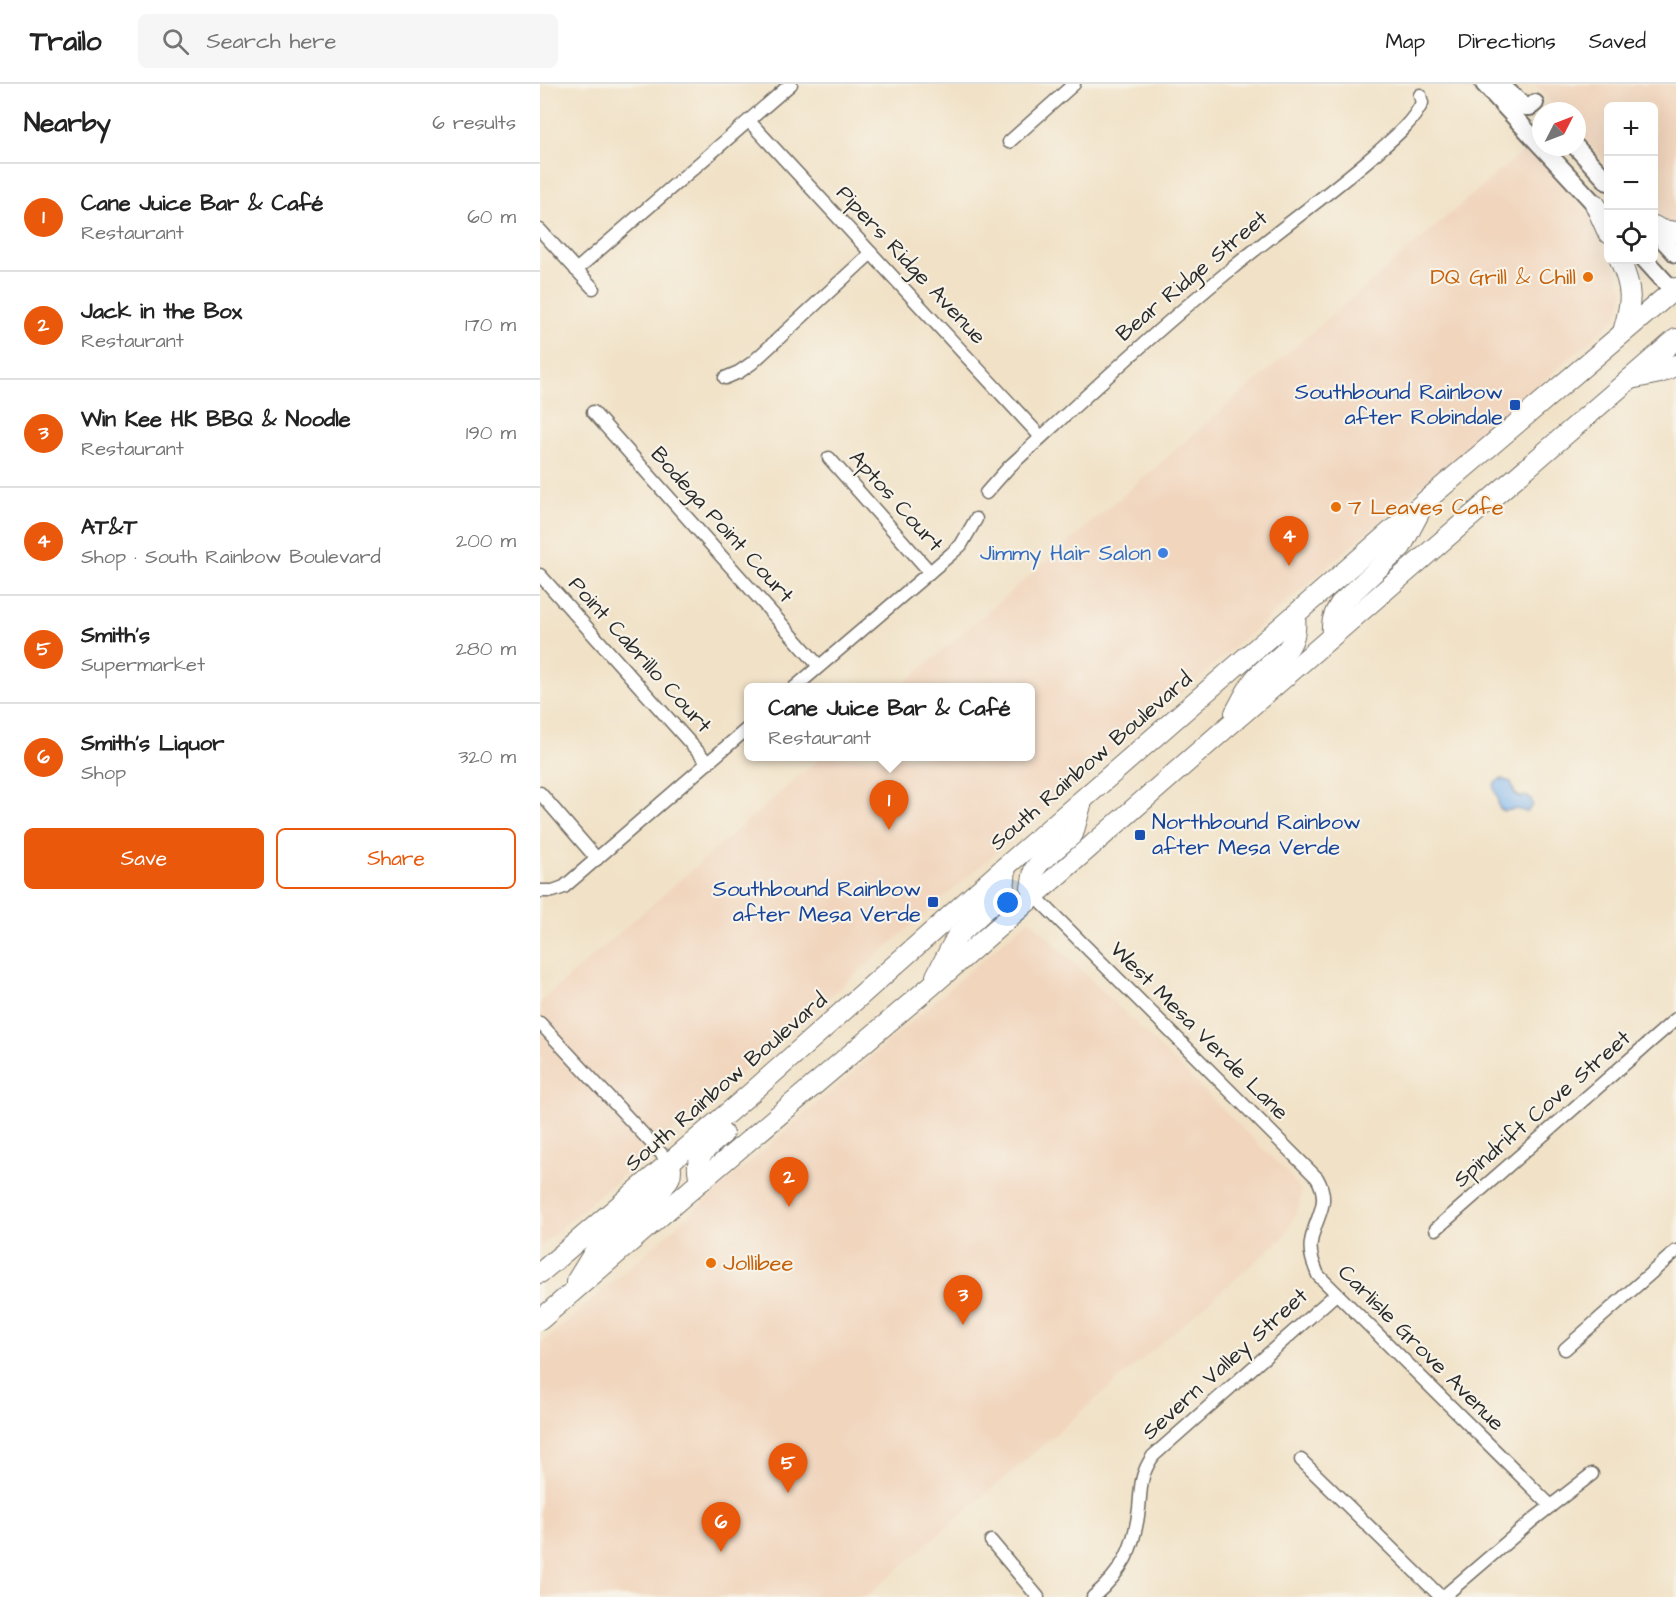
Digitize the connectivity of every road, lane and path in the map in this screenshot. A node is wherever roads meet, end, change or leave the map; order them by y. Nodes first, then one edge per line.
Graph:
1 (791, 84) edge
2 (1074, 84) edge
3 (1484, 84) edge
4 (1500, 84) edge
5 (1517, 84) edge
6 (1420, 94) dead end
7 (1534, 102) edge
8 (1532, 107) edge
9 (749, 121) junction
10 (1532, 137) edge
11 (1009, 142) dead end
12 (1550, 156) edge
13 (1584, 156) edge
14 (1604, 178) edge
15 (1595, 204) junction
16 (1604, 214) edge
17 (1604, 224) edge
18 (1658, 229) edge
19 (540, 230) edge
20 (1676, 232) edge
21 (1658, 234) edge
22 (871, 253) junction
23 (1676, 254) edge
24 (1621, 264) edge
25 (1649, 264) edge
26 (576, 270) junction
27 (593, 288) dead end
28 (1675, 291) edge
29 (1623, 332) junction
30 (1676, 339) edge
31 (1676, 366) edge
32 (725, 378) dead end
33 (1628, 380) junction
34 (593, 412) dead end
35 (1041, 437) junction
36 (829, 458) dead end
37 (986, 493) dead end
38 (1424, 503) junction
39 (976, 519) dead end
40 (930, 572) junction
41 (540, 575) edge
42 (1295, 616) junction
43 (1332, 636) junction
44 (819, 666) junction
45 (799, 683) edge
46 (1226, 728) junction
47 (744, 732) edge
48 (708, 763) junction
49 (540, 793) edge
50 (1082, 801) junction
51 (597, 859) junction
52 (1005, 867) junction
53 (541, 892) edge
54 (1035, 896) junction
55 (931, 986) junction
56 (1676, 1019) edge
57 (540, 1023) edge
58 (752, 1093) junction
59 (670, 1164) junction
60 (701, 1181) junction
61 (1324, 1201) joint
62 (1436, 1230) dead end
63 (1676, 1251) edge
64 (540, 1273) edge
65 (1336, 1294) junction
66 (565, 1299) junction
67 (540, 1320) edge
68 (1564, 1349) dead end
69 (1301, 1460) dead end
70 (1592, 1474) dead end
71 (1551, 1506) junction
72 (991, 1541) dead end
73 (1038, 1597) edge
74 (1093, 1597) edge
75 (1442, 1597) edge

1 - 9 street
2 - 11 street
3 - 10 main road
4 - 8 main road
5 - 7 main road
6 - 35 street, Bear Ridge Street
9 - 22 street, Pipers Ridge Avenue
9 - 26 street
12 - 15 main road
13 - 14 main road
15 - 16 main road
15 - 17 main road
18 - 20 main road
19 - 26 street
21 - 23 main road
22 - 32 street
22 - 35 street, Pipers Ridge Avenue
24 - 29 main road
25 - 28 main road
26 - 27 street
28 - 29 main road, South Rainbow Boulevard
29 - 38 main road, South Rainbow Boulevard
30 - 33 main road
31 - 33 main road
33 - 43 main road
34 - 44 street, Bodega Point Court
35 - 37 street, Bear Ridge Street
36 - 40 street, Aptos Court
38 - 42 main road, South Rainbow Boulevard
38 - 43 main road
39 - 40 street
40 - 44 street
41 - 48 street, Point Cabrillo Court
42 - 46 main road
42 - 50 main road, South Rainbow Boulevard
43 - 46 main road
44 - 45 street
46 - 54 main road
47 - 48 street
48 - 51 street
49 - 51 street
50 - 52 main road, South Rainbow Boulevard
50 - 54 main road
51 - 53 street
52 - 55 main road
52 - 58 main road, South Rainbow Boulevard
54 - 55 main road
54 - 61 street, West Mesa Verde Lane
55 - 60 main road
56 - 62 street, Spindrift Cove Street
57 - 59 street
58 - 59 main road, South Rainbow Boulevard
58 - 60 main road
59 - 64 main road, South Rainbow Boulevard
59 - 66 main road
60 - 66 main road
61 - 65 street, Carlisle Grove Avenue
63 - 68 street
65 - 71 street, Carlisle Grove Avenue
65 - 74 street, Severn Valley Street
66 - 67 main road
69 - 75 street
70 - 71 street
71 - 75 street
72 - 73 street

